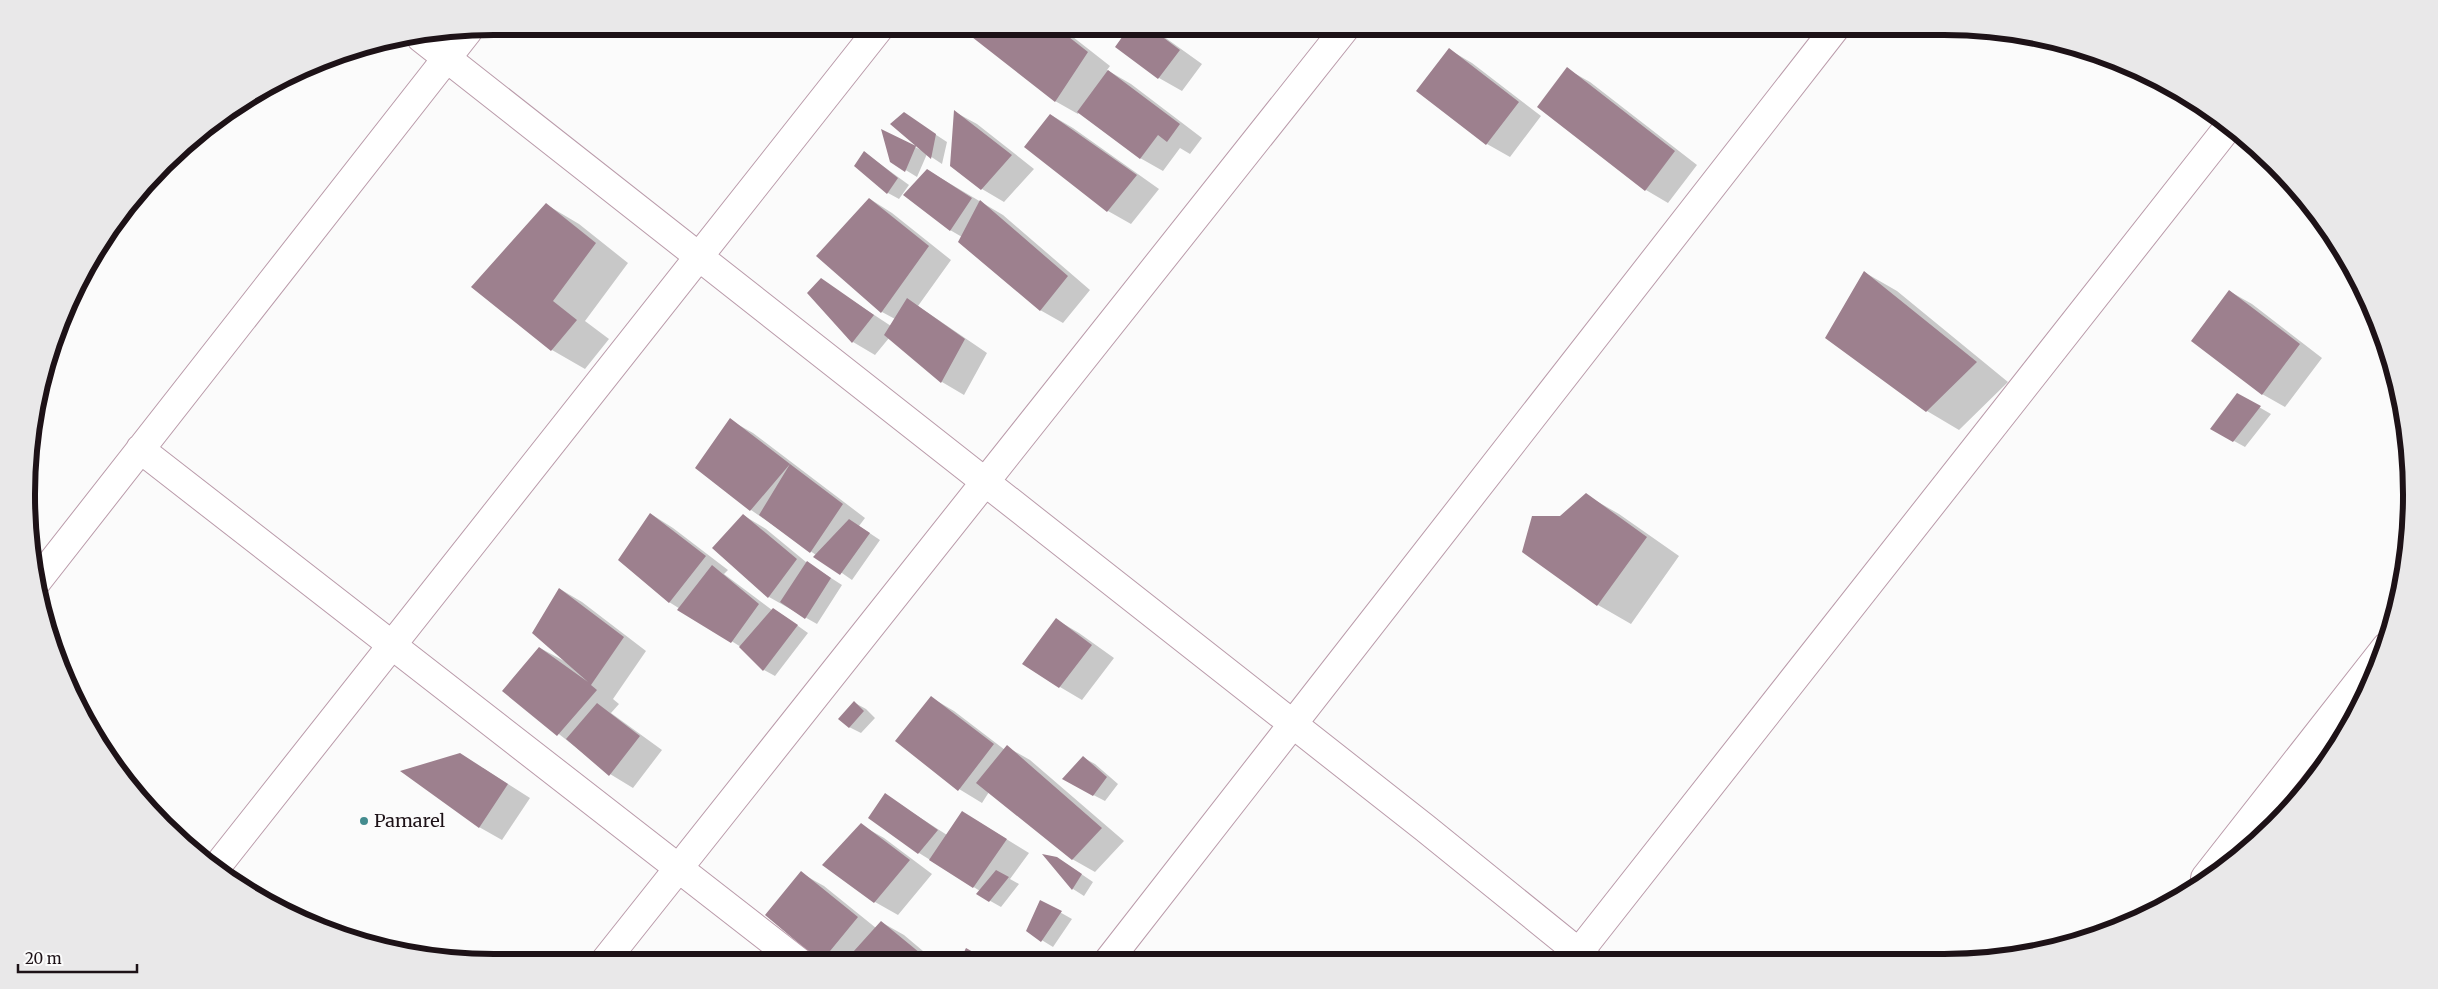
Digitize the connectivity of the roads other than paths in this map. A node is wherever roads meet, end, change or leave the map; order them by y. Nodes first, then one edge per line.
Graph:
1 (873, 35) edge
2 (1340, 35) edge
3 (1830, 35) edge
4 (464, 36) edge
5 (424, 41) edge
6 (446, 58) junction
7 (2225, 131) edge
8 (698, 257) junction
9 (140, 450) junction
10 (985, 482) junction
11 (42, 575) edge
12 (392, 645) junction
13 (2368, 670) edge
14 (1292, 724) junction
15 (220, 863) edge
16 (2215, 865) edge
17 (678, 868) junction
18 (610, 954) edge
19 (789, 954) edge
20 (1113, 954) edge
21 (1581, 954) edge
22 (1586, 954) edge

1 - 8 street
2 - 10 street
3 - 14 street
4 - 6 street
5 - 6 street
6 - 8 street
6 - 9 street
7 - 22 street
8 - 10 street
8 - 12 street
9 - 11 street
9 - 12 street
10 - 14 street
10 - 17 street
12 - 15 street
12 - 17 street
13 - 16 street
14 - 20 street
14 - 21 street
17 - 18 street
17 - 19 street

